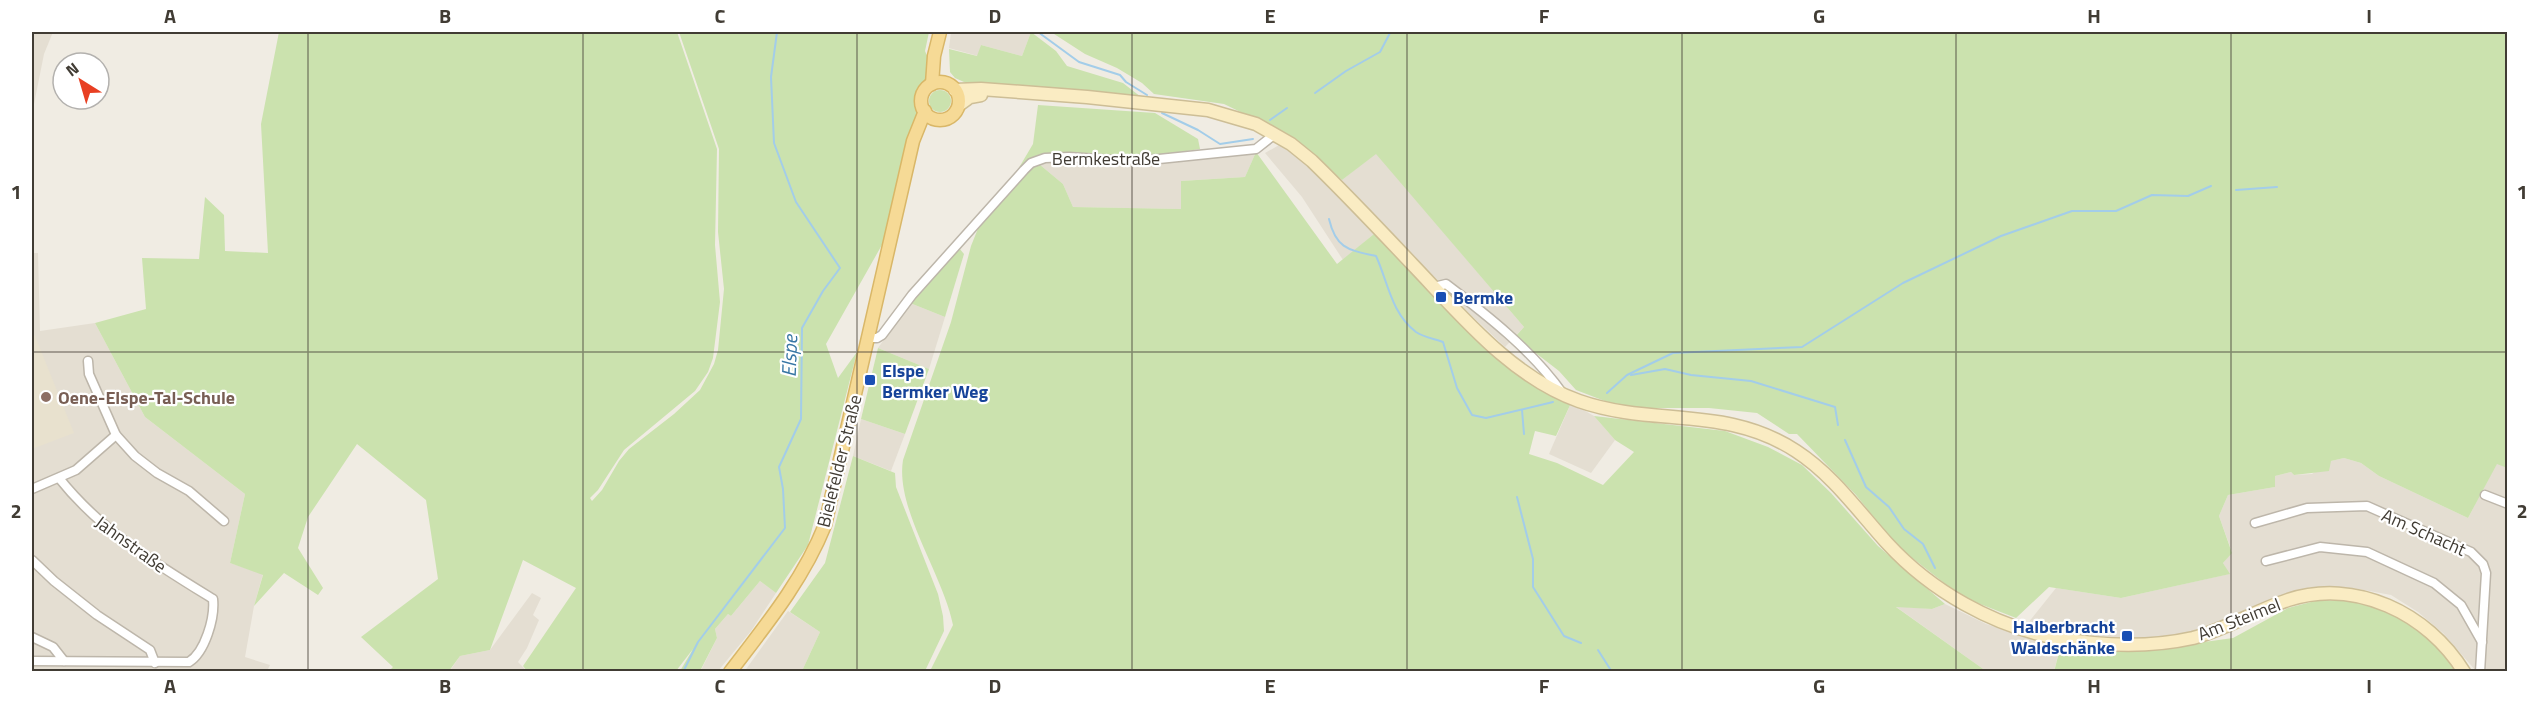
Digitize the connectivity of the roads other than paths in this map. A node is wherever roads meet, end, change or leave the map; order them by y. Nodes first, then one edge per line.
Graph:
1 (938, 38) edge
2 (932, 84) junction
3 (950, 86) junction
4 (1000, 90) junction
5 (958, 105) junction
6 (925, 111) junction
7 (937, 119) junction
8 (1275, 134) junction
9 (910, 157) junction
10 (869, 338) junction
11 (88, 361) dead end
12 (116, 435) junction
13 (59, 478) junction
14 (32, 489) edge
15 (2486, 495) dead end
16 (2508, 504) edge
17 (224, 521) dead end
18 (2255, 523) dead end
19 (32, 560) edge
20 (2266, 561) dead end
21 (32, 637) edge
22 (2482, 642) junction
23 (32, 661) edge
24 (64, 661) junction
25 (155, 663) junction
26 (730, 672) edge
27 (2464, 672) edge
28 (2480, 672) edge

1 - 2 main road
1 - 3 main road
2 - 3 main road
2 - 6 main road
3 - 4 main road
3 - 5 main road
4 - 5 main road
4 - 8 main road
5 - 7 main road
6 - 7 main road
6 - 9 main road
7 - 9 main road
8 - 10 street, Bermkestraße
8 - 27 main road, Am Steimel
9 - 10 main road, Bielefelder Straße
10 - 26 main road, Bielefelder Straße
11 - 12 street
12 - 13 street
12 - 17 street
13 - 14 street
13 - 25 street, Jahnstraße
15 - 16 street
18 - 22 street, Am Schacht
19 - 25 street
20 - 22 street
21 - 24 street
22 - 28 street, Am Schacht
23 - 24 street
24 - 25 street

